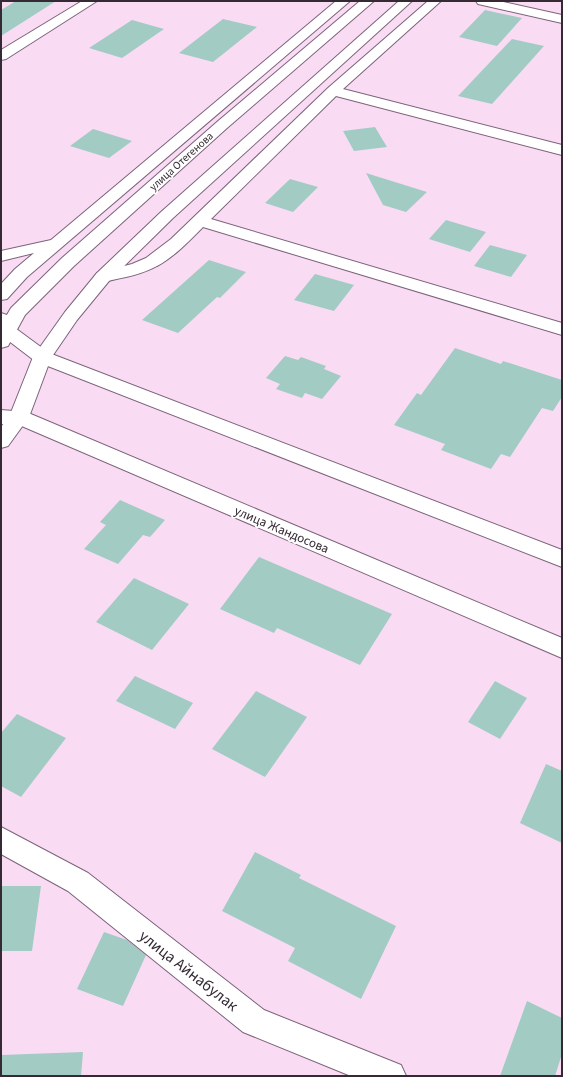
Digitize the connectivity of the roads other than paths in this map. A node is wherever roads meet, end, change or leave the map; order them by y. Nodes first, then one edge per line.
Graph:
1 (91, 1) edge
2 (344, 1) edge
3 (368, 1) edge
4 (406, 1) edge
5 (435, 1) edge
6 (482, 1) edge
7 (562, 19) edge
8 (1, 56) edge
9 (332, 91) junction
10 (562, 150) edge
11 (200, 221) junction
12 (56, 244) junction
13 (1, 256) edge
14 (103, 278) junction
15 (1, 295) edge
16 (562, 329) edge
17 (3, 331) edge
18 (42, 357) junction
19 (10, 417) edge
20 (1, 441) edge
21 (562, 559) edge
22 (562, 648) edge
23 (1, 840) edge
24 (390, 1076) edge

1 - 8 street
2 - 12 street, улица Отегенова
3 - 17 street, улица Отегенова
4 - 14 street
5 - 9 street
6 - 7 street
9 - 10 street
9 - 11 street
11 - 14 street
11 - 16 street
12 - 13 street
12 - 15 street, улица Отегенова
14 - 18 street
17 - 18 street
18 - 19 street
18 - 21 street
19 - 20 street
19 - 22 street, улица Жандосова
23 - 24 street, улица Айнабулак

